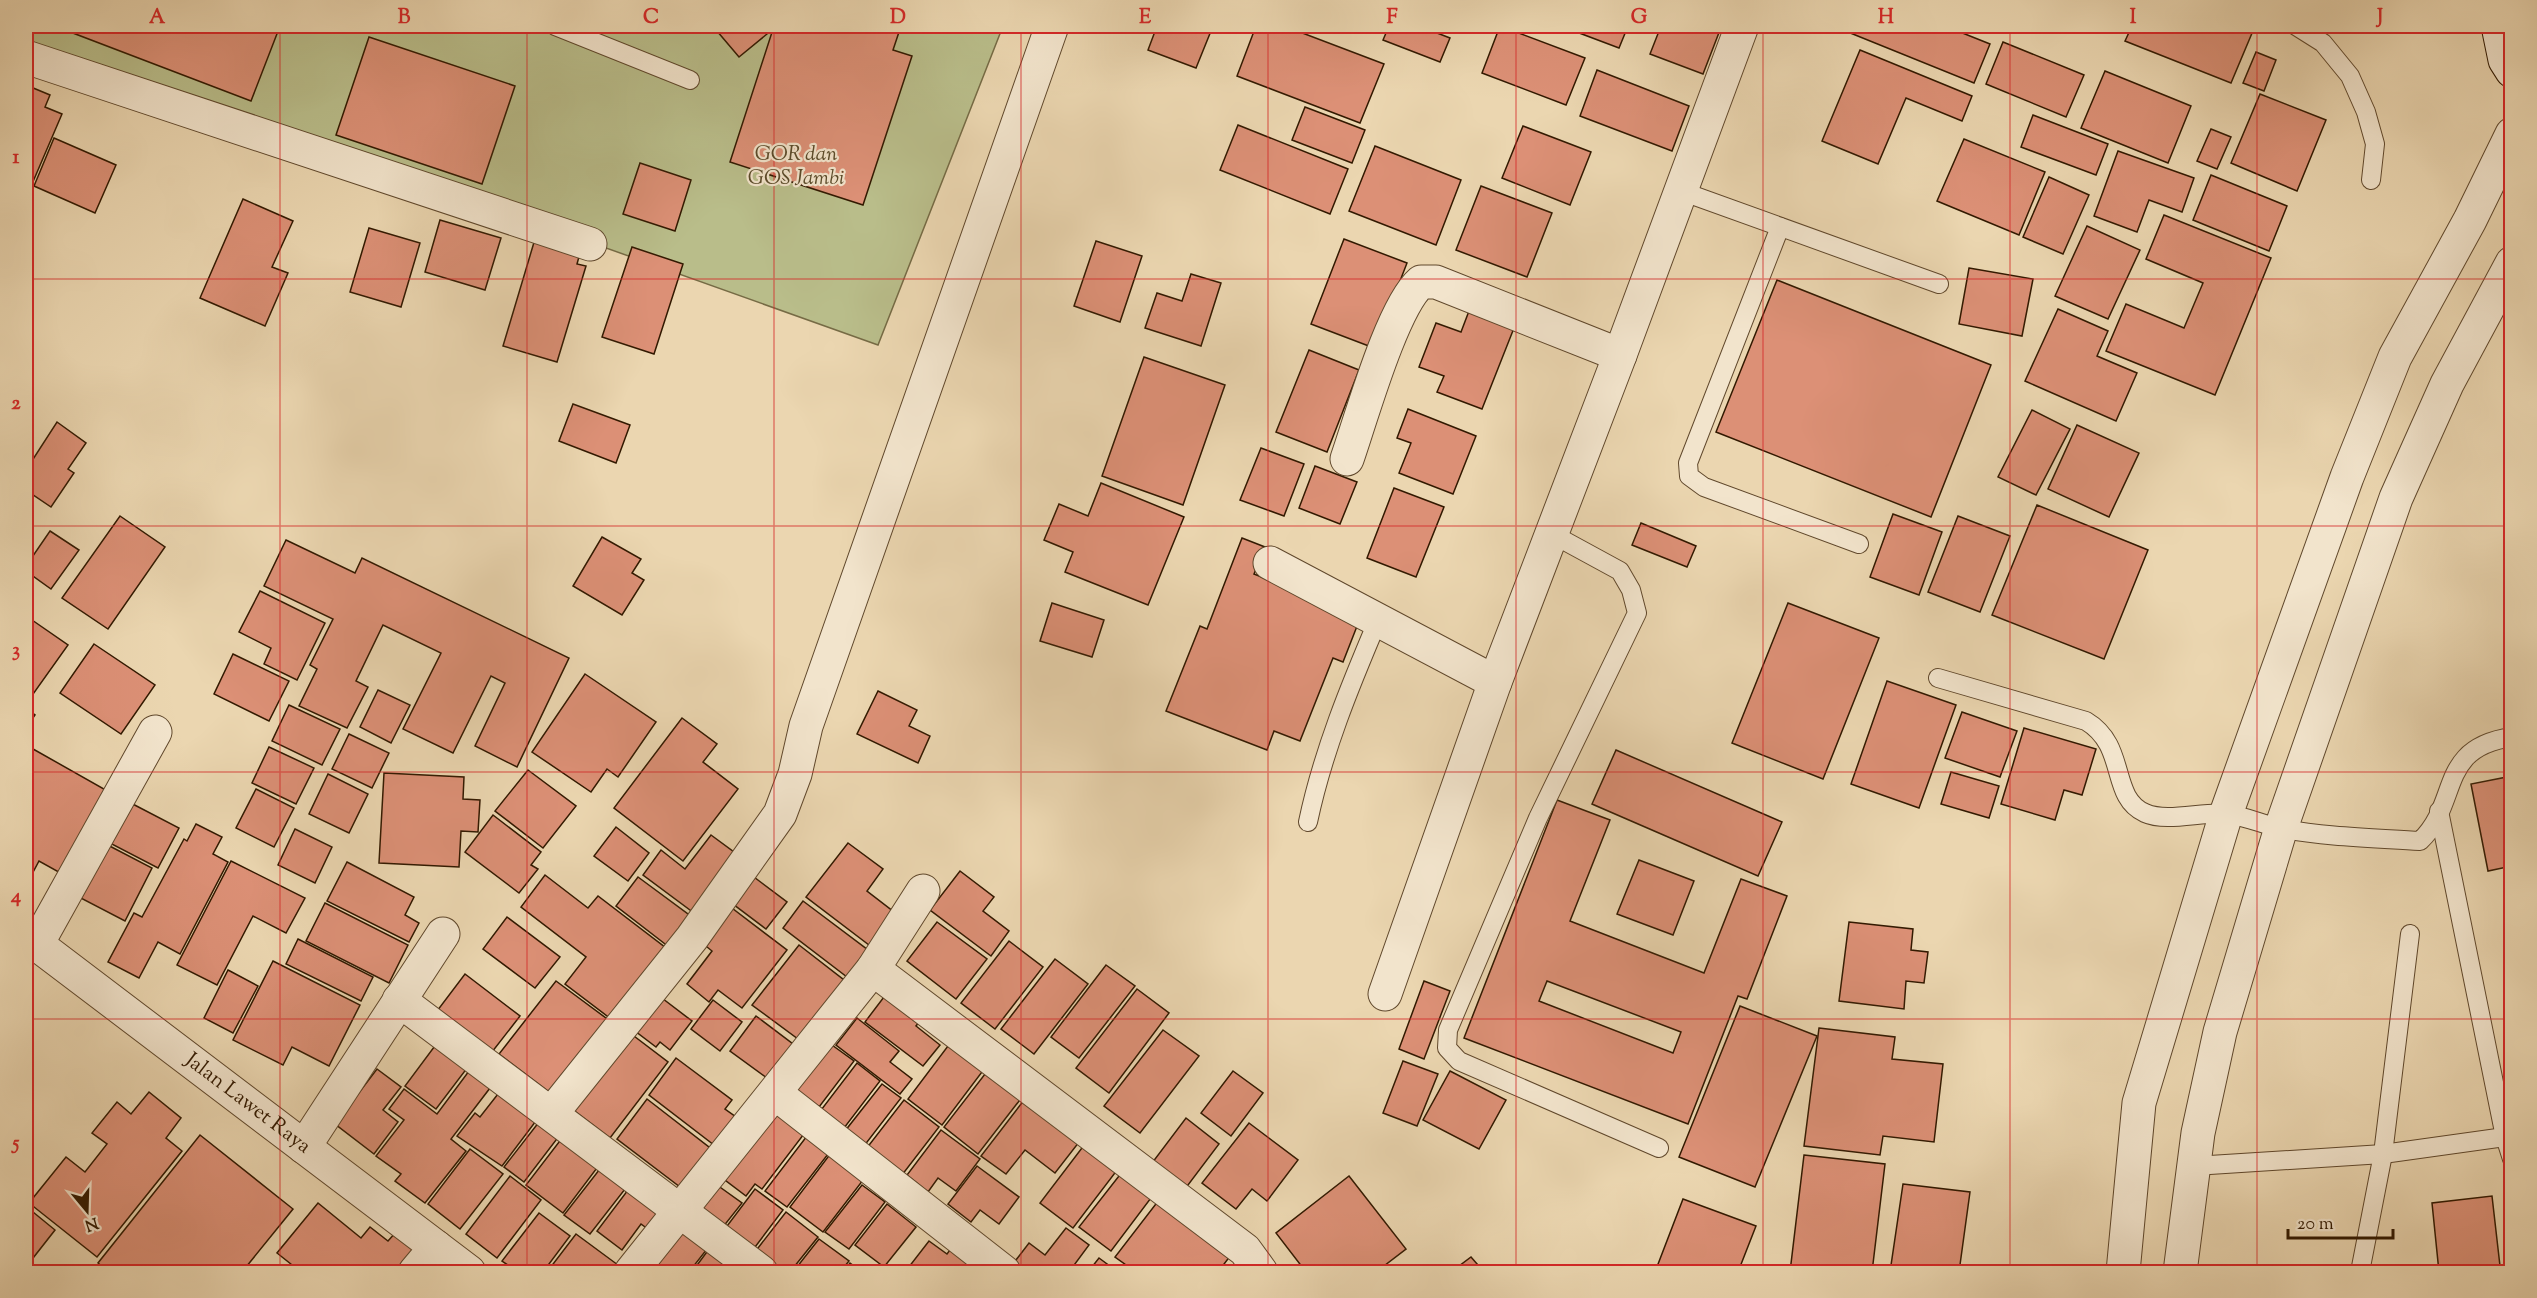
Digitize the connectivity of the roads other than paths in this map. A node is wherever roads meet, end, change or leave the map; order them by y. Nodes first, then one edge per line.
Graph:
1 (555, 26) edge
2 (1052, 26) edge
3 (1742, 26) edge
4 (2296, 26) edge
5 (2498, 26) edge
6 (575, 29) edge
7 (26, 57) edge
8 (2511, 71) edge
9 (690, 80) dead end
10 (2511, 134) edge
11 (2371, 180) dead end
12 (1681, 191) junction
13 (1780, 226) junction
14 (590, 244) dead end
15 (2511, 263) edge
16 (1939, 284) dead end
17 (1620, 355) junction
18 (1347, 459) dead end
19 (1552, 534) junction
20 (1859, 544) dead end
21 (1270, 563) dead end
22 (1378, 620) junction
23 (1938, 678) dead end
24 (1495, 682) junction
25 (155, 732) dead end
26 (2511, 737) edge
27 (2439, 811) junction
28 (2226, 814) junction
29 (1308, 822) dead end
30 (2281, 828) junction
31 (923, 891) dead end
32 (443, 934) dead end
33 (2410, 934) dead end
34 (31, 940) edge
35 (873, 969) junction
36 (1385, 994) dead end
37 (399, 1000) junction
38 (775, 1093) junction
39 (552, 1113) junction
40 (2508, 1137) edge
41 (304, 1147) junction
42 (1659, 1148) dead end
43 (2383, 1154) junction
44 (2511, 1159) edge
45 (2194, 1166) junction
46 (681, 1210) junction
47 (436, 1247) junction
48 (1245, 1265) edge
49 (415, 1272) edge
50 (469, 1272) edge
51 (631, 1272) edge
52 (762, 1272) edge
53 (1005, 1272) edge
54 (2123, 1272) edge
55 (2180, 1272) edge
56 (2360, 1272) edge

1 - 6 lane
2 - 39 street
3 - 12 street
4 - 11 lane
5 - 8 street
6 - 9 lane
7 - 14 street
10 - 28 street
12 - 13 lane
12 - 17 street
13 - 16 lane
13 - 20 lane
15 - 30 street
17 - 18 street
17 - 19 street
19 - 24 street
19 - 42 lane
21 - 22 street
22 - 24 street
22 - 29 lane
23 - 28 lane
24 - 36 street
25 - 34 street
26 - 27 lane
27 - 30 lane
27 - 40 lane
28 - 30 lane
28 - 54 street
30 - 45 street
31 - 35 street
32 - 37 street
33 - 43 lane
34 - 41 street, Jalan Lawet Raya
35 - 38 street
35 - 48 street
37 - 39 street
37 - 41 street
38 - 46 street
38 - 53 street
39 - 46 street
40 - 43 lane
40 - 44 lane
41 - 47 street, Jalan Lawet Raya
43 - 45 lane
43 - 56 lane
45 - 55 street
46 - 51 street
46 - 52 street
47 - 49 street
47 - 50 street, Jalan Lawet Raya

